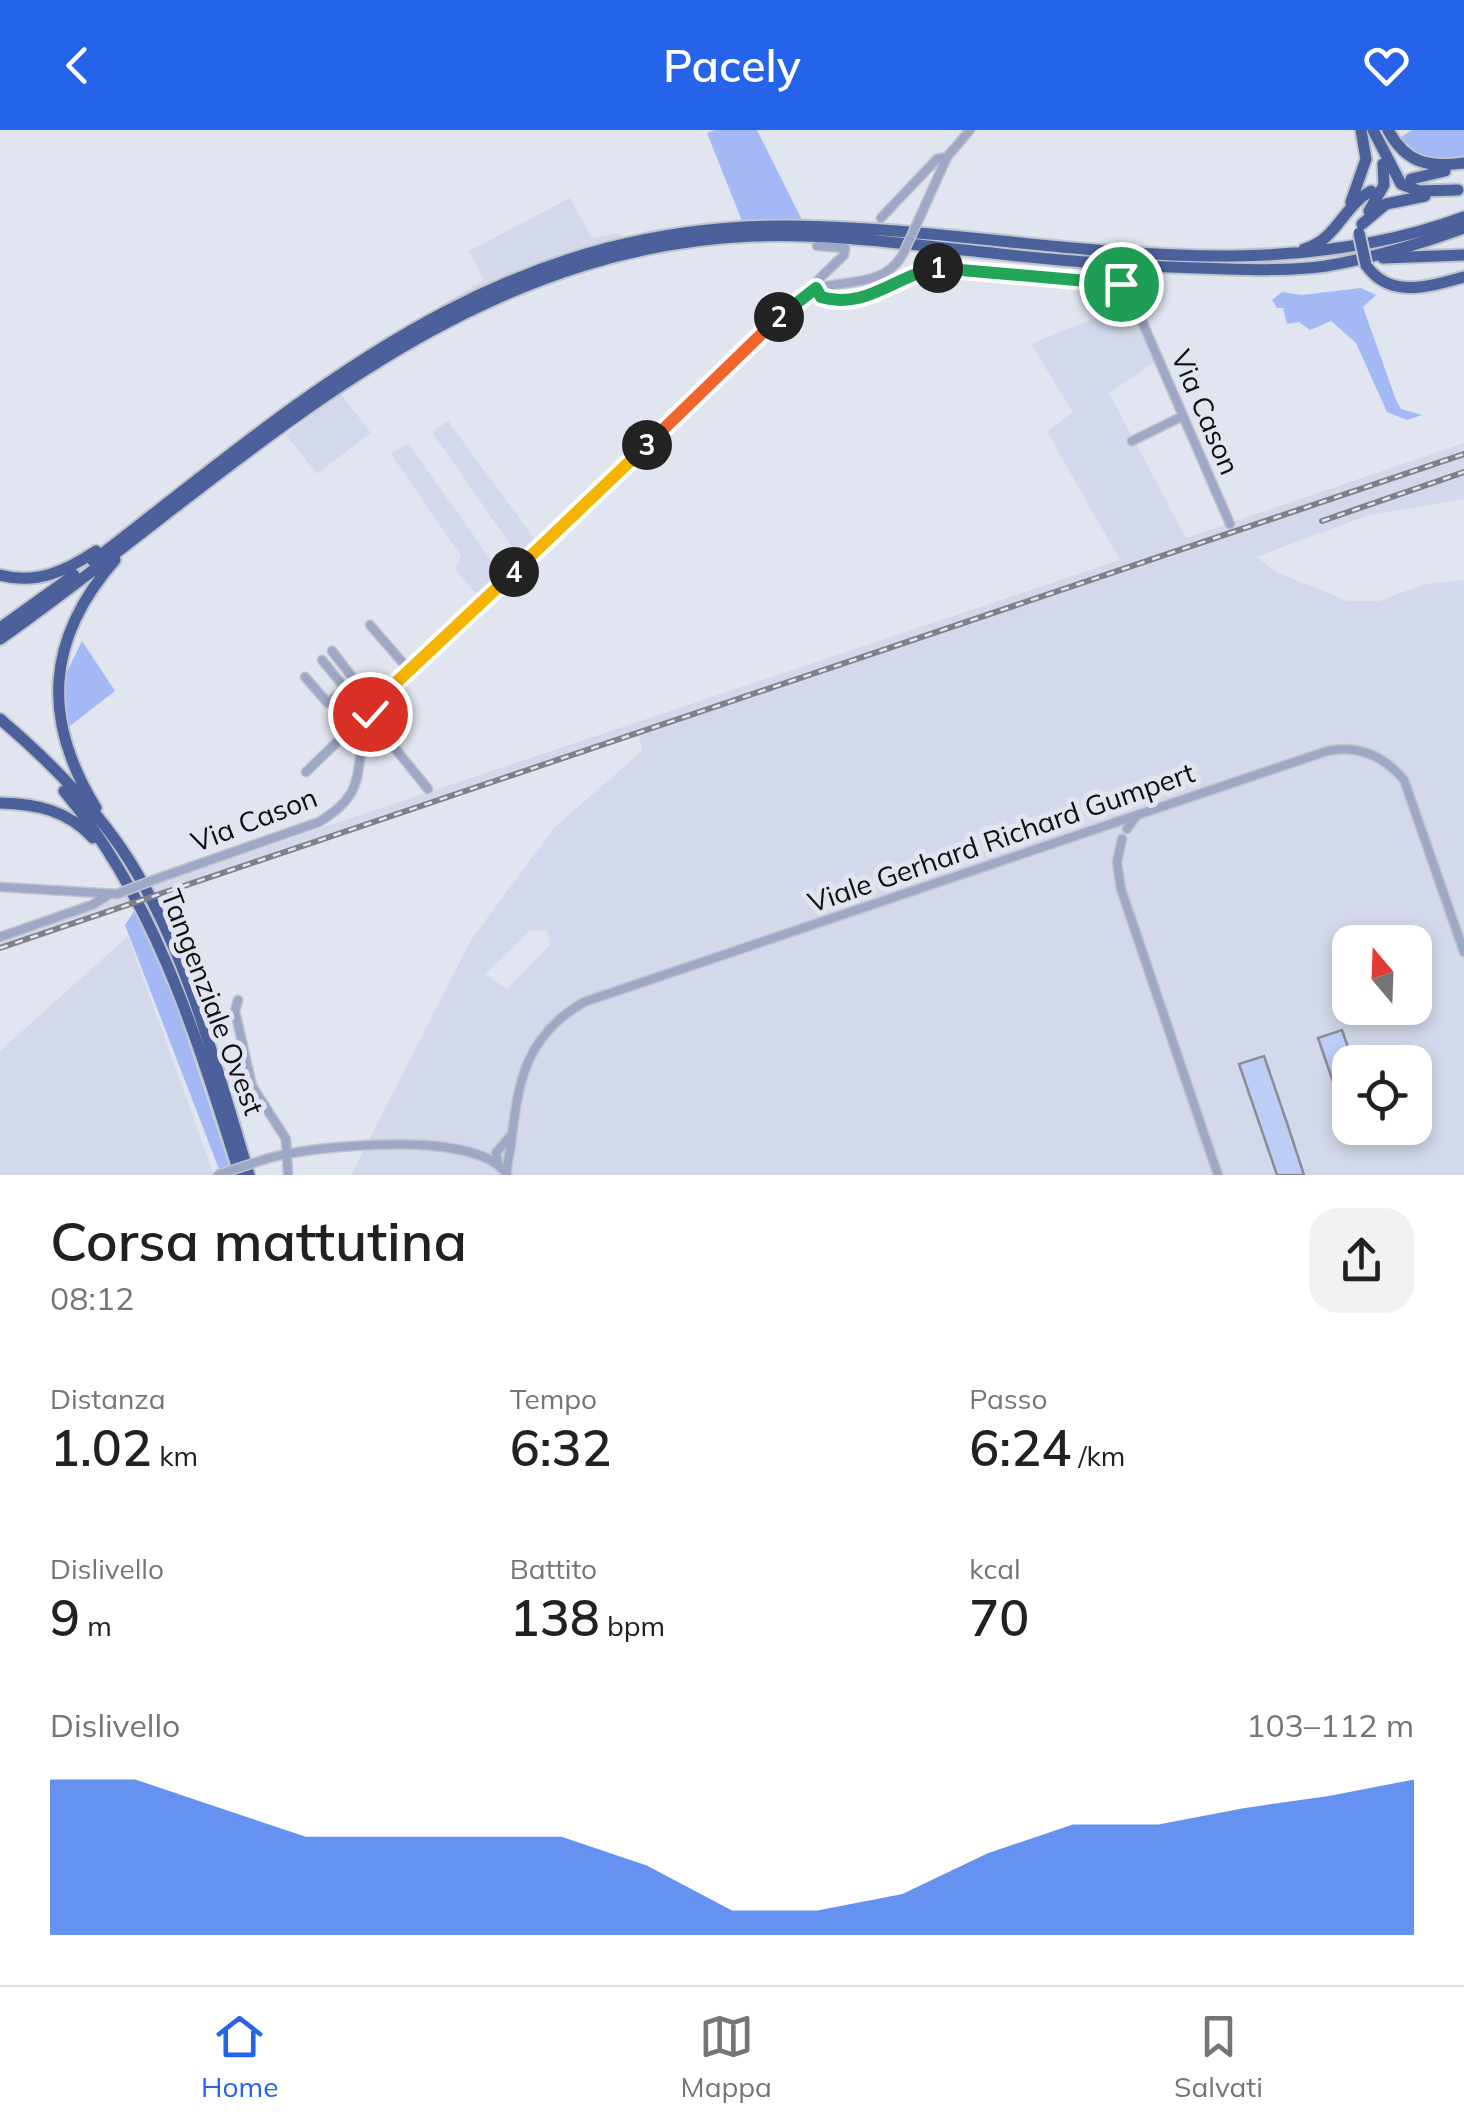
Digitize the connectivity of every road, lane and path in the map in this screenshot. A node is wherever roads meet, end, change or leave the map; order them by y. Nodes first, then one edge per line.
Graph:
1 (970, 130) edge
2 (1361, 130) edge
3 (1388, 130) edge
4 (1376, 135) edge
5 (947, 157) junction
6 (1464, 164) edge
7 (1411, 179) dead end
8 (1461, 190) edge
9 (1371, 191) dead end
10 (1464, 217) edge
11 (881, 218) dead end
12 (1343, 218) junction
13 (1361, 228) junction
14 (1464, 228) edge
15 (817, 246) dead end
16 (1464, 255) edge
17 (1253, 256) junction
18 (1326, 266) junction
19 (1461, 278) edge
20 (816, 288) junction
21 (1183, 416) junction
22 (1132, 441) dead end
23 (1230, 524) dead end
24 (114, 542) junction
25 (132, 542) junction
26 (0, 575) edge
27 (370, 626) dead end
28 (0, 628) edge
29 (0, 639) edge
30 (332, 652) dead end
31 (322, 660) dead end
32 (408, 670) junction
33 (305, 677) dead end
34 (345, 688) junction
35 (0, 719) edge
36 (369, 720) junction
37 (0, 727) edge
38 (352, 729) junction
39 (306, 772) dead end
40 (428, 789) dead end
41 (0, 802) edge
42 (1136, 815) junction
43 (1127, 829) dead end
44 (1122, 839) dead end
45 (119, 846) junction
46 (119, 868) junction
47 (0, 886) edge
48 (112, 895) junction
49 (0, 936) edge
50 (1464, 952) edge
51 (238, 1000) dead end
52 (510, 1140) junction
53 (286, 1153) junction
54 (498, 1164) junction
55 (216, 1175) edge
56 (240, 1175) edge
57 (249, 1175) edge
58 (288, 1175) edge
59 (507, 1175) edge
60 (1218, 1175) edge

1 - 5 street, Via Cason
2 - 12 highway
3 - 6 highway
4 - 8 highway
4 - 13 highway
5 - 11 street, Via Cason
5 - 20 street, Via Cason, bridge
6 - 7 highway
8 - 13 highway
9 - 12 highway
10 - 17 highway
12 - 17 highway
13 - 19 highway, bridge
14 - 18 highway
15 - 20 street, Via Cason
16 - 18 highway
17 - 24 highway
18 - 25 highway
20 - 21 street, Via Cason
20 - 32 street, Via Cason
21 - 22 street
21 - 23 street, Via Cason
24 - 26 highway
24 - 28 highway
25 - 29 highway
25 - 45 highway
27 - 32 street
30 - 36 street
31 - 34 street
32 - 36 street, Via Cason
33 - 34 street
34 - 36 street
35 - 45 highway, Tangenziale Ovest
36 - 38 street, Via Cason
36 - 38 street, Via Cason
36 - 40 street
36 - 48 street, Via Cason, bridge
37 - 46 highway, Tangenziale Ovest
38 - 39 street, Via Cason
41 - 46 highway, Tangenziale Ovest
42 - 43 street
42 - 50 street, Viale Gerhard Richard Gumpert
42 - 52 street, Viale Gerhard Richard Gumpert
44 - 60 street
45 - 57 highway, Tangenziale Ovest
46 - 56 highway, Tangenziale Ovest
47 - 48 street, Via Cason
48 - 49 street, Via Cason
51 - 53 street
52 - 54 street
52 - 59 street
53 - 54 street
53 - 55 street, bridge
53 - 58 street
54 - 59 street

